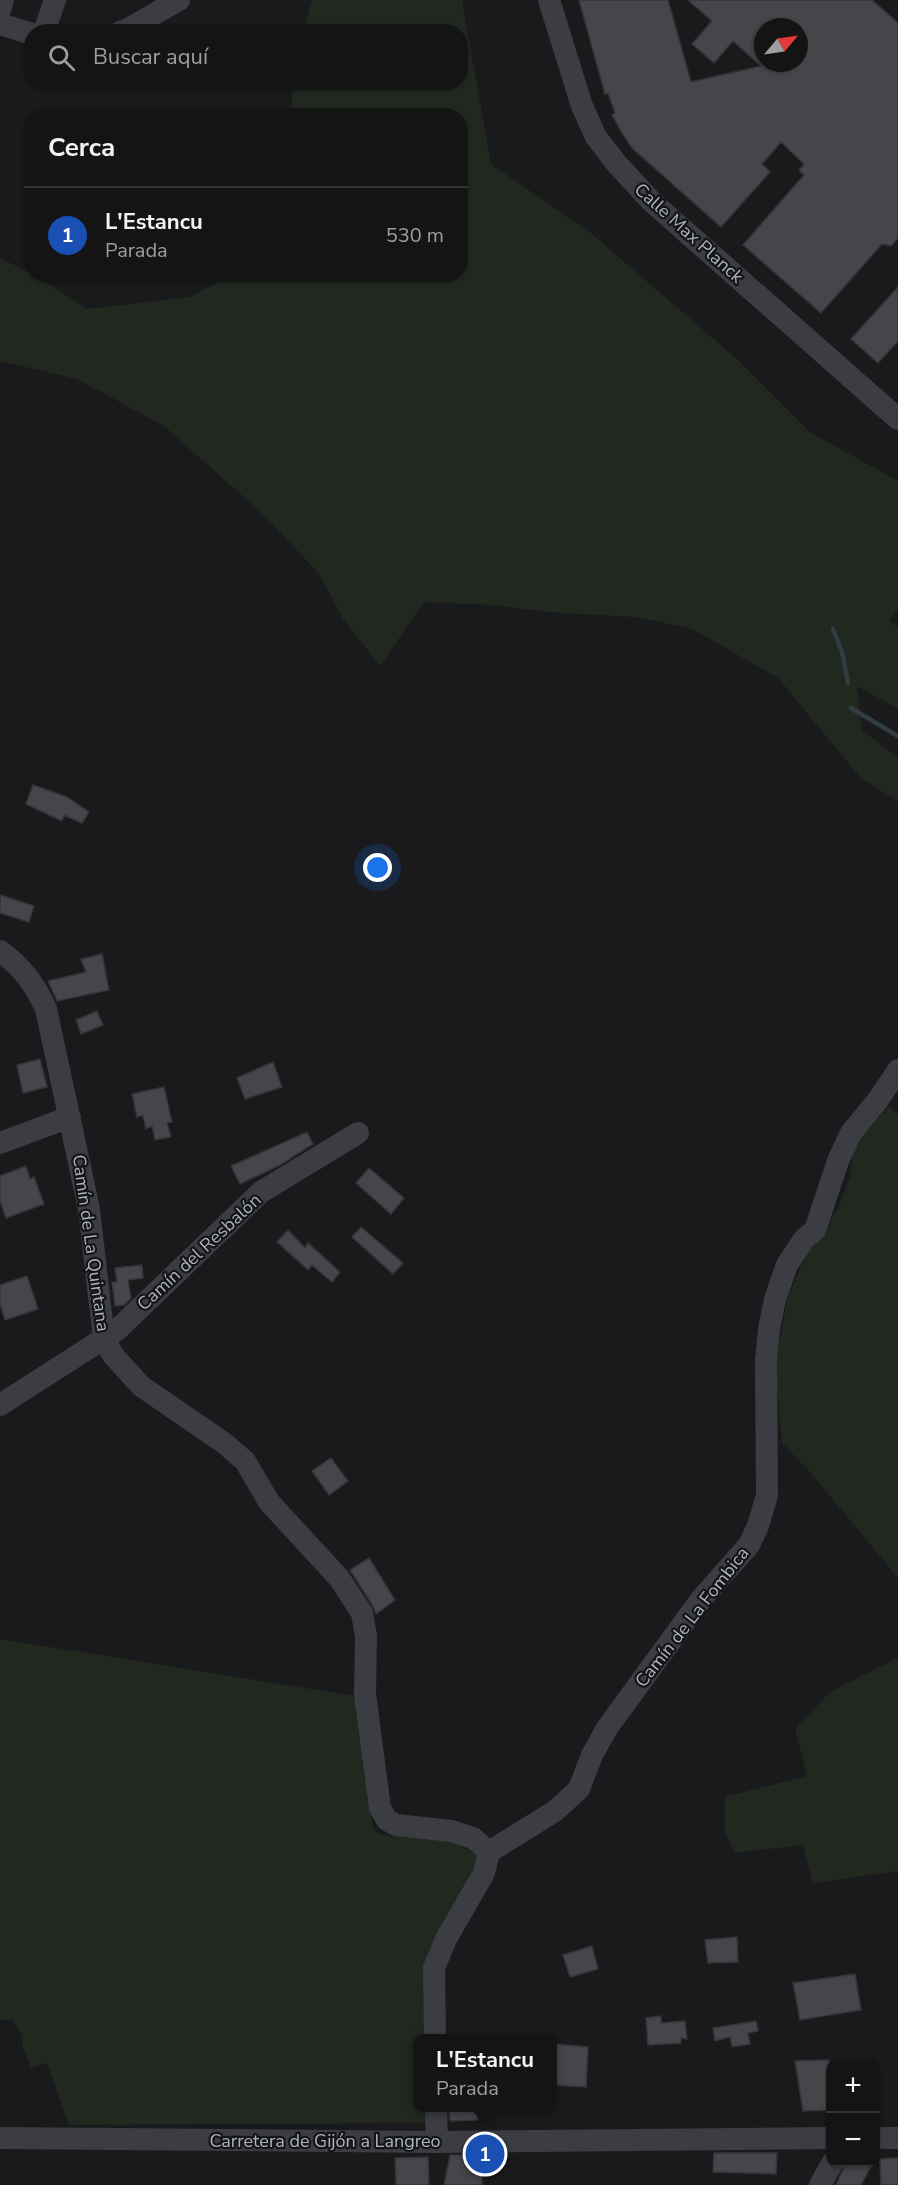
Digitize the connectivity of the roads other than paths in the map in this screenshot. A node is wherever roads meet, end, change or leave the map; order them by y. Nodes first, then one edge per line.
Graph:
1 (3, 0) edge
2 (55, 0) edge
3 (179, 0) edge
4 (549, 0) edge
5 (0, 10) edge
6 (0, 24) edge
7 (47, 24) edge
8 (137, 24) edge
9 (24, 32) edge
10 (898, 419) edge
11 (0, 951) edge
12 (898, 1070) edge
13 (70, 1117) junction
14 (358, 1133) dead end
15 (0, 1143) edge
16 (104, 1339) junction
17 (0, 1405) edge
18 (489, 1852) junction
19 (435, 2034) edge
20 (436, 2112) edge
21 (0, 2138) edge
22 (826, 2138) edge
23 (880, 2138) edge
24 (898, 2138) edge
25 (437, 2142) junction
26 (831, 2167) edge
27 (820, 2185) edge

1 - 5 street
2 - 7 street
3 - 8 street
4 - 10 street, Calle Max Planck
6 - 9 street
11 - 13 street, Camín de La Quintana
12 - 18 street, Camín de La Fombica
13 - 15 street
13 - 16 street, Camín de La Quintana
14 - 16 street, Camín del Resbalón
16 - 17 street, Camín del Resbalón
16 - 18 street, Camín de La Quintana
18 - 19 street
20 - 25 street
21 - 25 street, Carretera de Gijón a Langreo
22 - 25 street, Carretera de Gijón a Langreo
23 - 24 street
26 - 27 street

